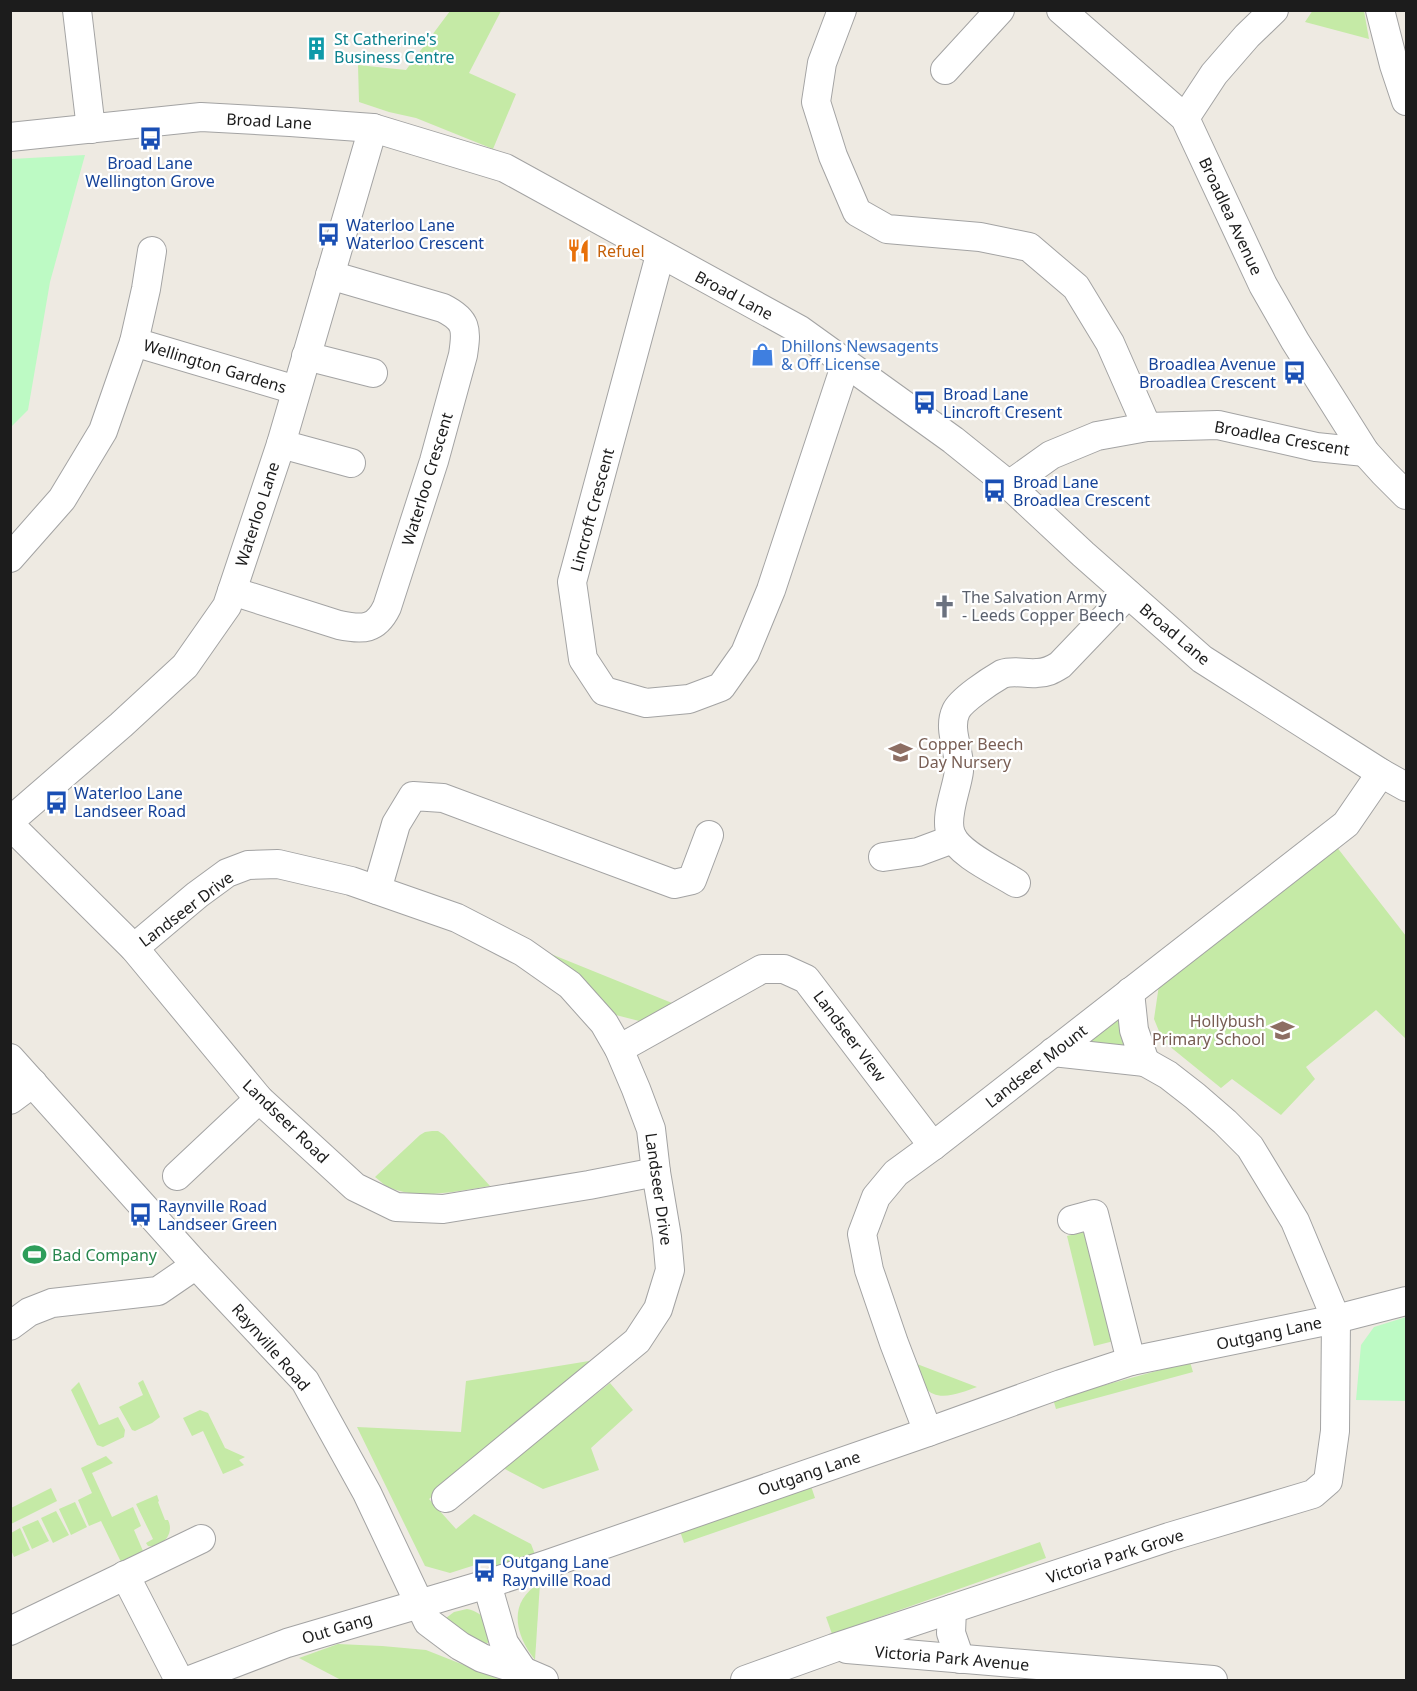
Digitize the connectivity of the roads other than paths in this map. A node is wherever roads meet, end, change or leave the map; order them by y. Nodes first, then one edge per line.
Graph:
1 (77, 10) edge
2 (842, 10) edge
3 (1000, 10) edge
4 (1061, 10) edge
5 (1274, 10) edge
6 (1380, 10) edge
7 (945, 70) dead end
8 (1406, 98) edge
9 (1185, 118) junction
10 (373, 128) junction
11 (91, 129) junction
12 (10, 137) edge
13 (152, 251) dead end
14 (660, 255) junction
15 (330, 275) junction
16 (134, 342) junction
17 (306, 356) junction
18 (846, 363) junction
19 (374, 374) dead end
20 (296, 390) junction
21 (1147, 427) junction
22 (281, 444) junction
23 (1365, 452) junction
24 (351, 463) dead end
25 (1009, 485) junction
26 (1407, 495) edge
27 (10, 558) edge
28 (232, 591) junction
29 (1128, 594) junction
30 (1381, 773) junction
31 (1407, 787) edge
32 (10, 823) edge
33 (709, 835) dead end
34 (953, 839) junction
35 (883, 856) dead end
36 (1017, 883) dead end
37 (377, 890) junction
38 (134, 948) junction
39 (1130, 992) junction
40 (619, 1049) junction
41 (1053, 1052) junction
42 (10, 1058) edge
43 (1146, 1062) junction
44 (22, 1092) edge
45 (259, 1099) junction
46 (933, 1146) junction
47 (656, 1172) junction
48 (177, 1176) dead end
49 (1072, 1220) dead end
50 (196, 1265) junction
51 (1407, 1301) edge
52 (1336, 1319) junction
53 (10, 1326) edge
54 (1131, 1361) junction
55 (928, 1432) junction
56 (446, 1498) dead end
57 (201, 1539) dead end
58 (125, 1575) junction
59 (487, 1584) junction
60 (419, 1604) junction
61 (952, 1609) junction
62 (10, 1631) edge
63 (834, 1648) junction
64 (977, 1667) edge
65 (533, 1676) edge
66 (1154, 1678) edge
67 (179, 1680) edge
68 (190, 1680) edge
69 (746, 1680) edge
70 (1213, 1680) edge

1 - 11 street
2 - 21 street
3 - 7 street
4 - 9 street, Broadlea Avenue
5 - 9 street
6 - 8 street
9 - 23 street, Broadlea Avenue
10 - 11 street, Broad Lane
10 - 14 street, Broad Lane
10 - 15 street, Waterloo Lane
11 - 12 street, Broad Lane
13 - 16 street, Wellington Gardens
14 - 18 street, Broad Lane
14 - 18 street, Lincroft Crescent
15 - 17 street, Waterloo Lane
15 - 28 street, Waterloo Crescent
16 - 20 street, Wellington Gardens
16 - 27 street, Wellington Gardens
17 - 19 street
17 - 20 street, Waterloo Lane
18 - 25 street, Broad Lane
20 - 22 street, Waterloo Lane
21 - 23 street, Broadlea Crescent
21 - 25 street, Broadlea Crescent
22 - 24 street
22 - 28 street, Waterloo Lane
23 - 26 street, Broadlea Crescent
25 - 29 street, Broad Lane
28 - 32 street, Waterloo Lane
29 - 30 street, Broad Lane
29 - 34 street
30 - 31 street, Broad Lane
30 - 39 street, Landseer Mount
32 - 38 street, Landseer Road
33 - 37 street
34 - 35 street
34 - 36 street
37 - 38 street, Landseer Drive
37 - 40 street, Landseer Drive
38 - 45 street, Landseer Road
39 - 41 street, Landseer Mount
39 - 43 street
40 - 46 street, Landseer View
40 - 47 street, Landseer Drive
41 - 43 street
41 - 46 street, Landseer Mount
42 - 44 street, Raynville Road
43 - 52 street
44 - 50 street, Raynville Road
45 - 47 street, Landseer Road
45 - 48 street
46 - 55 street, Landseer Mount
47 - 56 street, Landseer Drive
49 - 54 street
50 - 53 street
50 - 60 street, Raynville Road
51 - 52 street, Outgang Lane
52 - 54 street, Outgang Lane
52 - 61 street, Victoria Park Grove
54 - 55 street, Outgang Lane
55 - 59 street, Outgang Lane
57 - 58 street
58 - 62 street
58 - 67 street
59 - 60 street, Out Gang
59 - 65 street, Raynville Road
60 - 65 street, Raynville Road
60 - 68 street, Out Gang
61 - 63 street, Victoria Park Grove
61 - 64 street
63 - 64 street, Victoria Park Avenue
63 - 69 street, Victoria Park Grove
64 - 66 street, Victoria Park Avenue
66 - 70 street, Victoria Park Avenue

